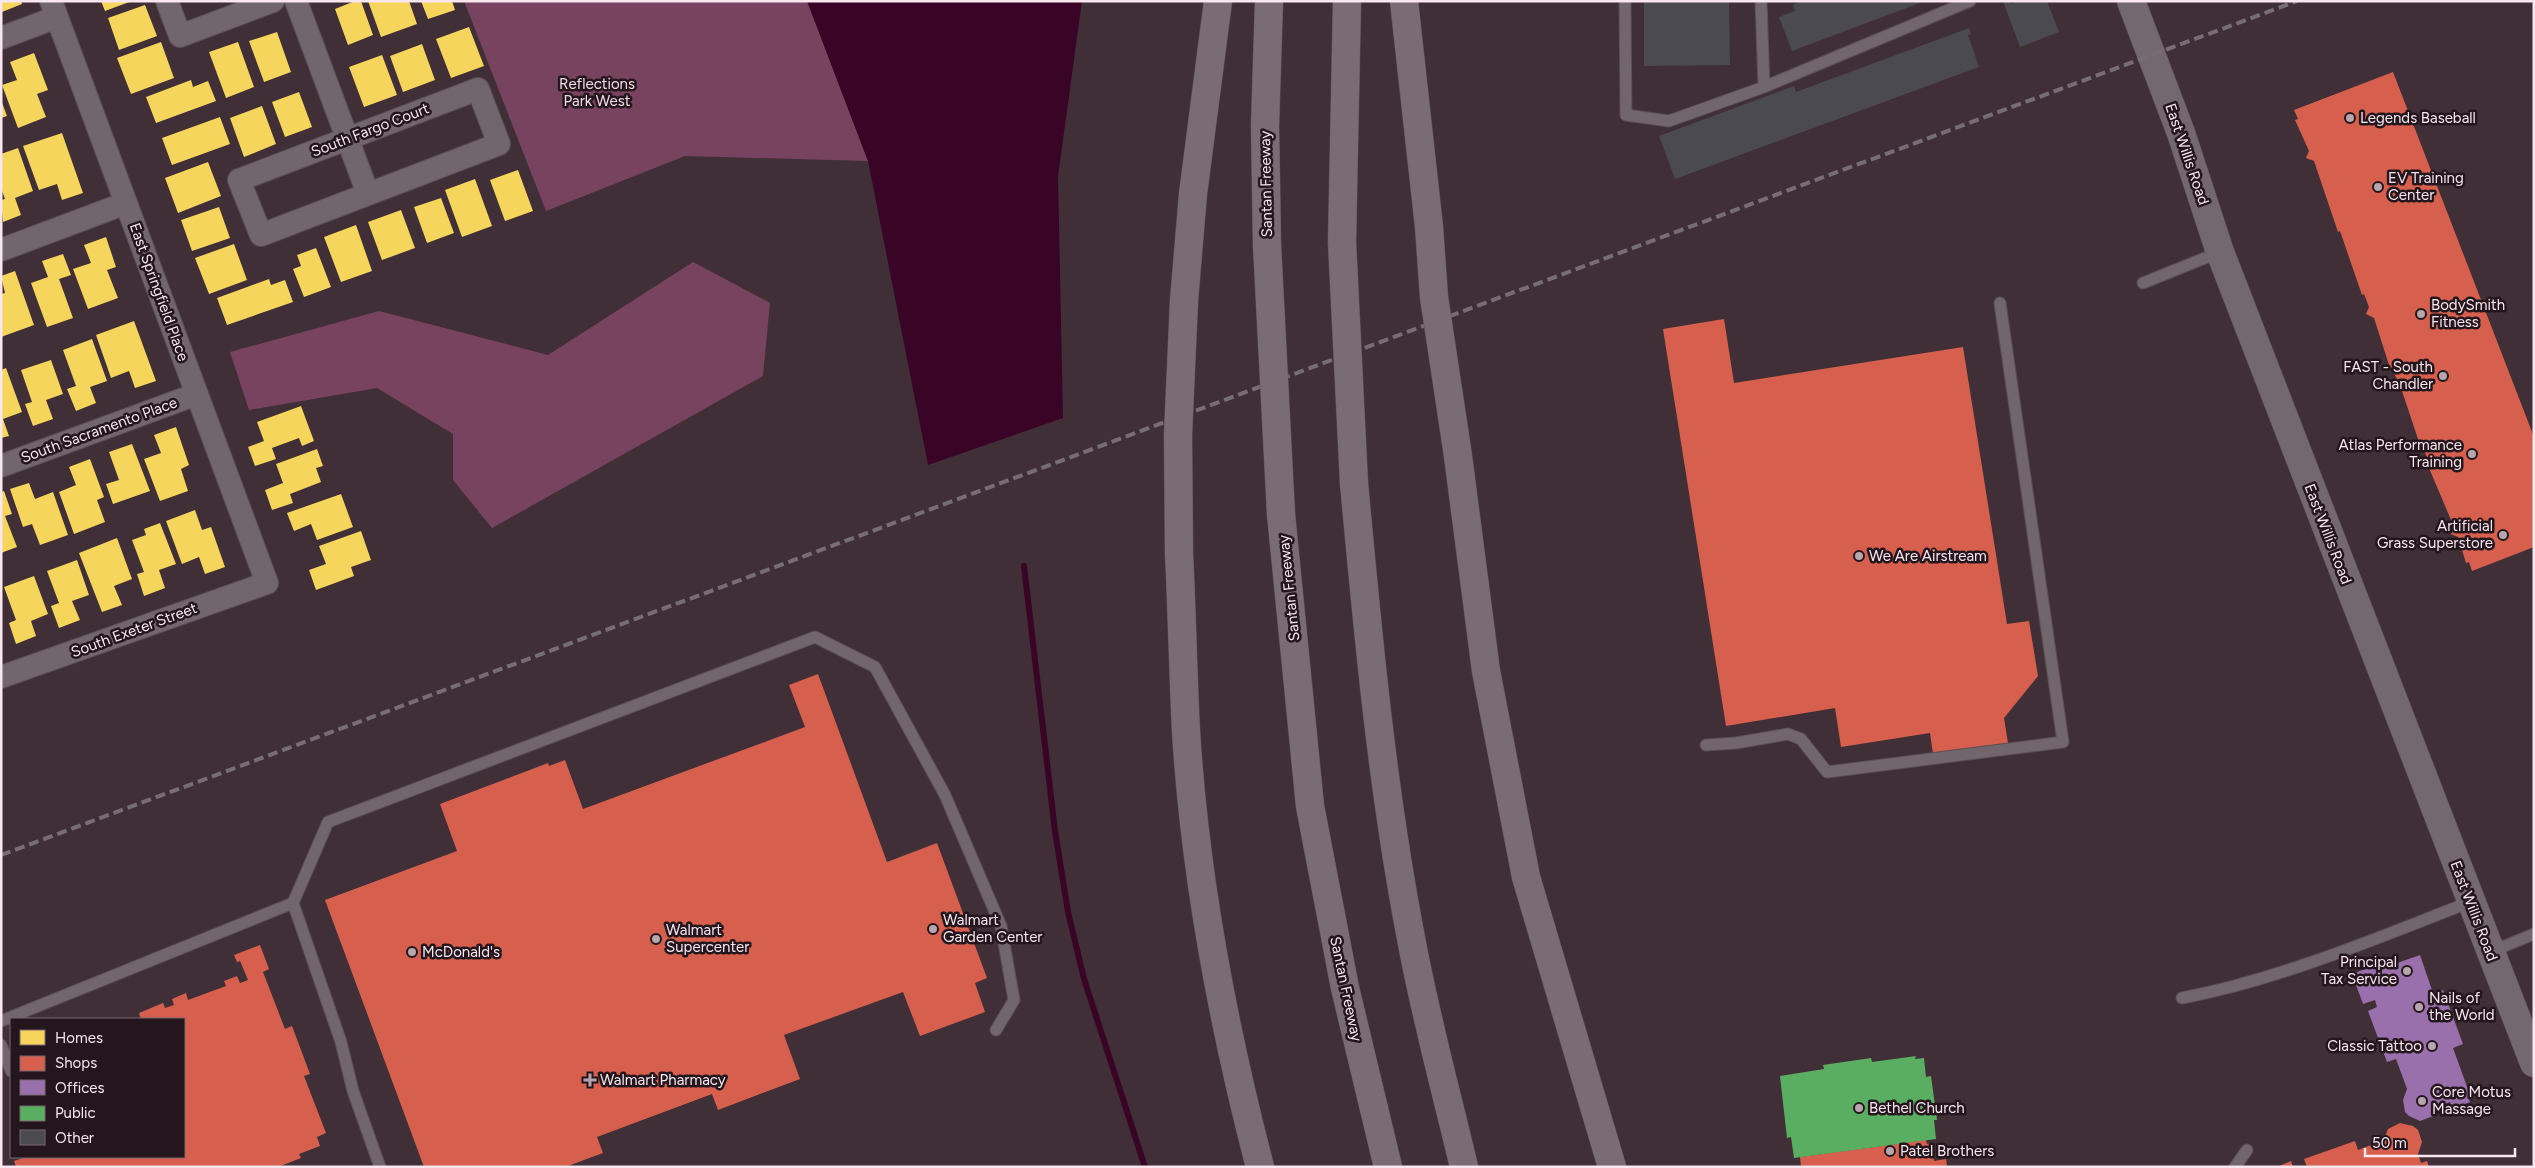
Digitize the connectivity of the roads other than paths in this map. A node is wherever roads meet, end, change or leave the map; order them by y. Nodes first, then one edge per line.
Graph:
1 (167, 1) edge
2 (273, 1) edge
3 (296, 1) edge
4 (1218, 1) edge
5 (1269, 1) edge
6 (1347, 1) edge
7 (1404, 1) edge
8 (1625, 1) edge
9 (1761, 1) edge
10 (1970, 1) edge
11 (2131, 1) edge
12 (54, 9) edge
13 (1, 38) edge
14 (1764, 87) junction
15 (348, 139) junction
16 (368, 194) junction
17 (126, 203) junction
18 (1, 250) edge
19 (2220, 252) junction
20 (2143, 283) dead end
21 (2000, 303) dead end
22 (197, 394) junction
23 (1, 466) edge
24 (267, 582) joint
25 (1, 677) edge
26 (1706, 745) dead end
27 (2470, 902) junction
28 (294, 903) junction
29 (2534, 934) edge
30 (2490, 952) junction
31 (2182, 998) dead end
32 (1, 1021) edge
33 (996, 1030) dead end
34 (1, 1044) edge
35 (2534, 1063) edge
36 (10, 1069) edge
37 (2248, 1150) dead end
38 (380, 1167) edge
39 (1260, 1167) edge
40 (1388, 1167) edge
41 (1464, 1167) edge
42 (1612, 1167) edge
43 (2235, 1167) edge

1 - 2 street
3 - 15 street
4 - 39 highway, bridge
5 - 40 highway, Santan Freeway, bridge
6 - 41 highway, bridge
7 - 42 highway, bridge
8 - 14 lane
9 - 14 lane
10 - 14 lane
11 - 19 street, East Willis Road
12 - 13 street
12 - 17 street, East Springfield Place
15 - 16 street
15 - 16 street, South Fargo Court
15 - 16 street, South Fargo Court
17 - 18 street
17 - 22 street, East Springfield Place
19 - 20 lane
19 - 27 street, East Willis Road
21 - 26 lane
22 - 23 street, South Sacramento Place
22 - 24 street, East Springfield Place
24 - 25 street, South Exeter Street
27 - 30 street, East Willis Road
27 - 31 lane
28 - 32 lane
28 - 33 lane
28 - 38 lane
29 - 30 lane
30 - 35 street, East Willis Road
34 - 36 lane
37 - 43 lane

